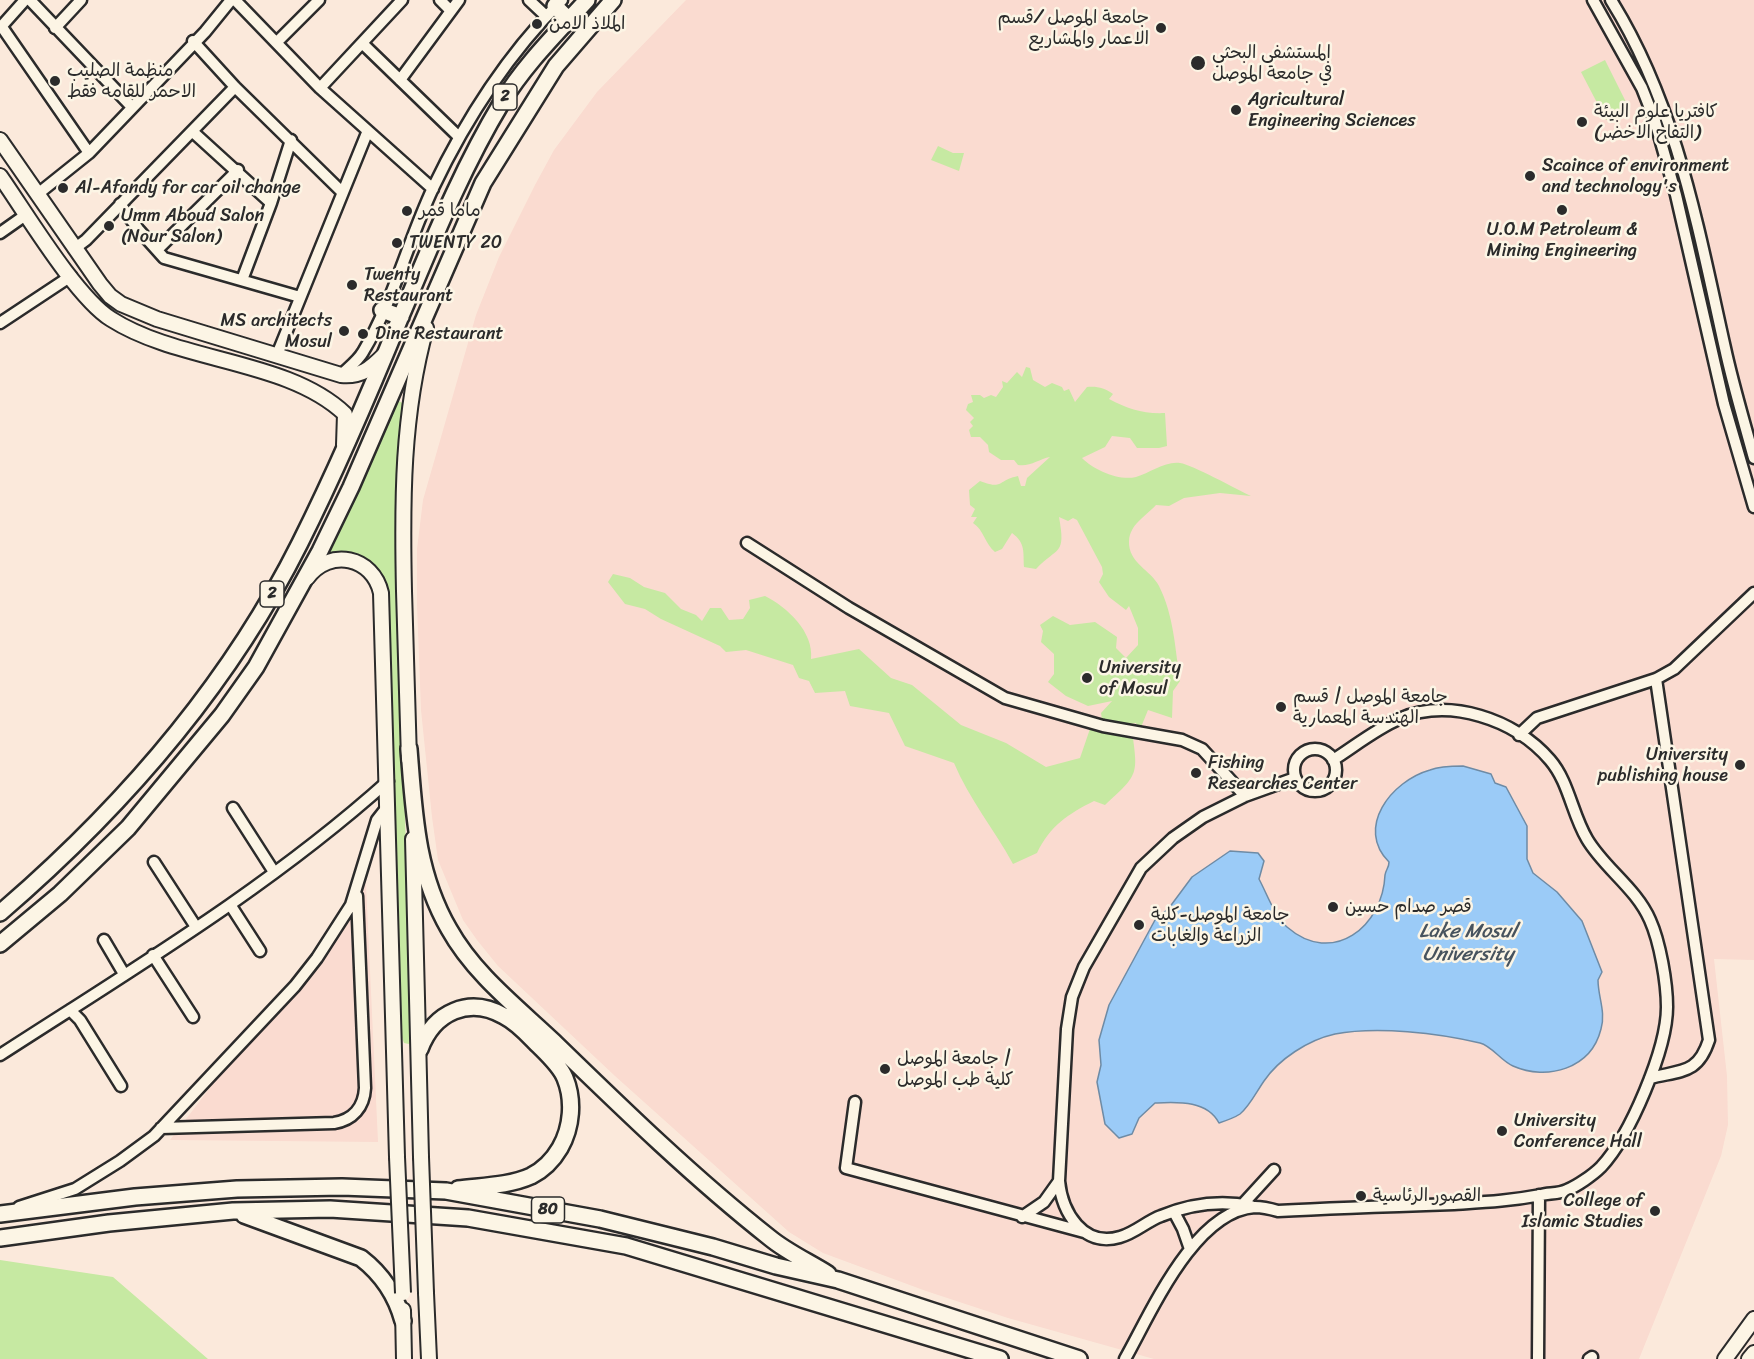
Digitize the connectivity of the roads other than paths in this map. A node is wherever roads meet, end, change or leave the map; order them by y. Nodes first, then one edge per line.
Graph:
1 (25, 0) edge
2 (30, 0) edge
3 (81, 0) edge
4 (233, 0) edge
5 (319, 0) edge
6 (402, 0) edge
7 (440, 0) edge
8 (459, 0) edge
9 (529, 0) edge
10 (587, 0) edge
11 (613, 0) edge
12 (1593, 0) edge
13 (1611, 0) edge
14 (554, 7) edge
15 (451, 11) junction
16 (569, 20) junction
17 (1, 28) edge
18 (55, 28) junction
19 (1629, 28) junction
20 (1614, 36) junction
21 (193, 41) junction
22 (277, 42) junction
23 (362, 43) junction
24 (400, 80) junction
25 (235, 87) junction
26 (320, 88) junction
27 (131, 106) junction
28 (194, 132) junction
29 (367, 133) junction
30 (459, 137) junction
31 (0, 140) edge
32 (291, 140) junction
33 (89, 153) junction
34 (238, 170) junction
35 (463, 173) junction
36 (0, 176) edge
37 (483, 183) junction
38 (433, 189) junction
39 (341, 191) junction
40 (39, 193) junction
41 (271, 203) junction
42 (120, 204) junction
43 (27, 214) junction
44 (0, 233) edge
45 (74, 249) junction
46 (158, 250) junction
47 (71, 276) junction
48 (242, 280) junction
49 (437, 288) junction
50 (300, 297) junction
51 (133, 309) junction
52 (382, 310) junction
53 (401, 317) junction
54 (0, 323) edge
55 (122, 326) junction
56 (385, 353) junction
57 (277, 355) junction
58 (341, 375) junction
59 (344, 445) junction
60 (1754, 458) edge
61 (1754, 507) edge
62 (747, 543) dead end
63 (1754, 592) edge
64 (296, 595) junction
65 (1656, 679) junction
66 (201, 701) junction
67 (222, 715) junction
68 (1519, 735) junction
69 (409, 749) junction
70 (1333, 760) junction
71 (1296, 778) junction
72 (388, 781) junction
73 (1245, 796) junction
74 (388, 805) junction
75 (233, 808) dead end
76 (154, 862) dead end
77 (274, 872) junction
78 (357, 890) junction
79 (231, 906) junction
80 (0, 913) edge
81 (195, 927) junction
82 (104, 940) dead end
83 (0, 944) edge
84 (260, 951) dead end
85 (153, 955) junction
86 (123, 974) junction
87 (70, 1010) junction
88 (194, 1017) dead end
89 (420, 1049) junction
90 (394, 1052) junction
91 (0, 1055) edge
92 (1650, 1078) junction
93 (121, 1086) dead end
94 (855, 1102) dead end
95 (161, 1128) junction
96 (1274, 1170) dead end
97 (1059, 1181) junction
98 (446, 1191) junction
99 (1539, 1195) junction
100 (104, 1201) junction
101 (1242, 1205) junction
102 (1255, 1207) junction
103 (233, 1211) junction
104 (1173, 1212) junction
105 (4, 1214) edge
106 (1022, 1216) junction
107 (109, 1223) junction
108 (1084, 1233) junction
109 (0, 1238) edge
110 (1190, 1249) junction
111 (838, 1280) junction
112 (1754, 1319) edge
113 (403, 1321) junction
114 (1754, 1353) edge
115 (404, 1359) edge
116 (429, 1359) edge
117 (1000, 1359) edge
118 (1079, 1359) edge
119 (1125, 1359) edge
120 (1538, 1359) edge
121 (1725, 1359) edge
122 (1749, 1359) edge

1 - 17 street
2 - 18 street
3 - 18 street
4 - 21 street
4 - 22 street
5 - 22 street
6 - 23 street
7 - 15 street
8 - 15 street
9 - 14 street
10 - 16 highway, 2
11 - 37 highway, 2
12 - 20 street
13 - 19 street
14 - 16 highway
14 - 30 street
15 - 24 street
16 - 35 highway, 2
17 - 33 street
18 - 27 street
19 - 20 street
19 - 60 street
20 - 61 street
21 - 25 street
21 - 27 street
22 - 26 street
23 - 24 street
23 - 26 street
24 - 30 street
25 - 28 street
25 - 32 street
26 - 29 street
27 - 33 street
28 - 34 street
28 - 42 street
29 - 38 street
29 - 39 street
30 - 38 street
31 - 40 main road
32 - 39 street
32 - 41 street
33 - 40 street
34 - 41 street
34 - 46 street
35 - 37 highway
35 - 53 highway, 2
36 - 43 main road
37 - 49 highway, 2
38 - 52 street
39 - 50 street
40 - 45 main road
41 - 48 street
42 - 45 street
42 - 46 street
43 - 44 street
43 - 47 main road
45 - 51 main road
46 - 48 street
47 - 54 street
47 - 55 main road
48 - 50 street
49 - 64 highway, 2
49 - 69 main road
50 - 57 street
51 - 55 main road
51 - 57 main road
52 - 53 highway
52 - 58 street
53 - 56 highway, 2
55 - 59 main road
56 - 58 main road
56 - 59 highway, 2
57 - 58 main road
59 - 66 highway, 2
62 - 73 street
63 - 65 street
64 - 67 highway, 2
64 - 72 main road
65 - 68 street
65 - 92 street
66 - 67 highway
66 - 80 highway, 2
67 - 83 highway, 2
68 - 70 street
68 - 92 street
69 - 89 main road
69 - 111 highway
70 - 71 street
70 - 71 street
71 - 73 street
72 - 74 main road
72 - 77 street
73 - 97 street
74 - 78 street
74 - 90 main road
75 - 77 street
76 - 81 street
77 - 79 street
78 - 95 street
78 - 95 street
79 - 81 street
79 - 84 street
81 - 85 street
82 - 86 street
85 - 86 street
85 - 88 street
86 - 87 street
87 - 91 street
87 - 93 street
89 - 90 main road
89 - 98 highway
89 - 116 main road, bridge
90 - 113 main road, bridge
92 - 99 street
94 - 106 street
95 - 105 street
96 - 101 street
97 - 106 street
97 - 108 street
98 - 100 highway, 80
98 - 111 highway, 80
99 - 102 street
99 - 120 street
100 - 105 highway, 80
100 - 107 highway
101 - 102 street
101 - 104 street
102 - 110 street
103 - 107 highway, 80
103 - 113 highway
103 - 117 highway, 80
104 - 108 street
104 - 110 street
106 - 108 street
107 - 109 highway, 80
110 - 119 street
111 - 118 highway, 80
112 - 121 main road
113 - 115 main road
114 - 122 main road

